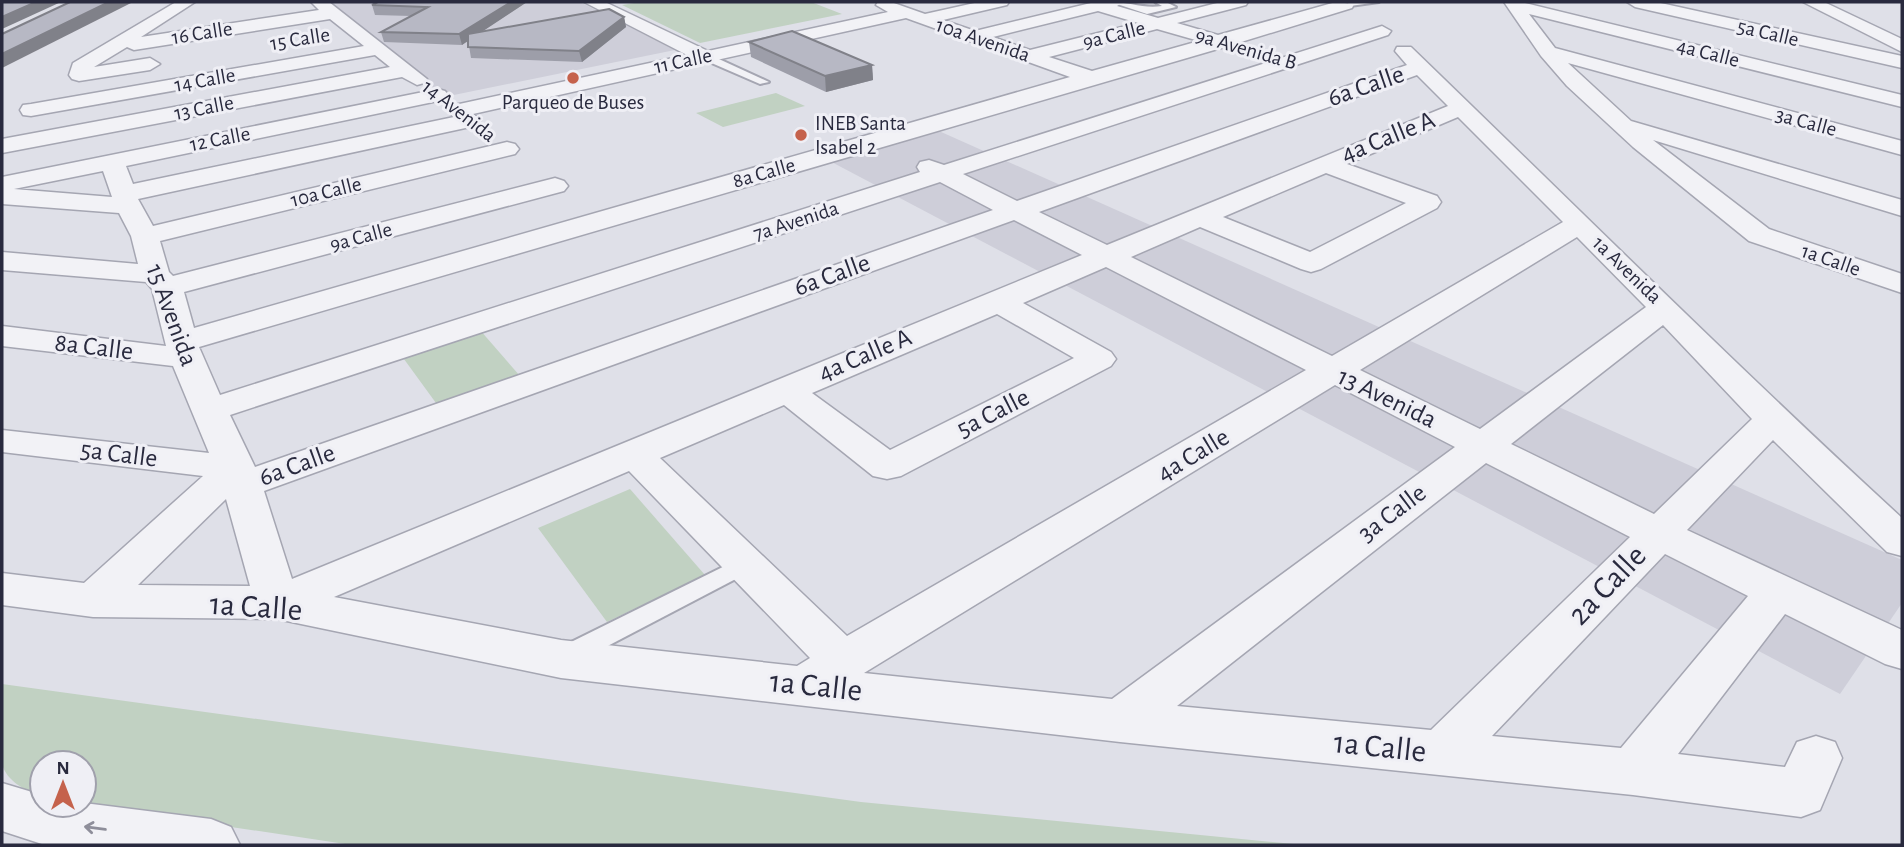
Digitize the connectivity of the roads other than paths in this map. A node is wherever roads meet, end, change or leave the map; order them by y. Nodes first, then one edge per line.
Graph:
1 (592, 2) edge
2 (874, 2) edge
3 (1001, 2) edge
4 (1159, 2) edge
5 (1240, 2) edge
6 (1635, 2) edge
7 (1695, 2) edge
8 (1811, 2) edge
9 (1352, 3) edge
10 (1107, 4) edge
11 (1513, 4) edge
12 (192, 8) edge
13 (327, 16) edge
14 (915, 16) junction
15 (1159, 24) junction
16 (1741, 27) junction
17 (1382, 31) junction
18 (973, 37) junction
19 (1218, 41) junction
20 (1902, 46) edge
21 (113, 47) junction
22 (379, 49) junction
23 (1548, 52) junction
24 (704, 56) junction
25 (1030, 56) junction
26 (171, 60) dead end
27 (1287, 62) junction
28 (1902, 62) edge
29 (1422, 67) junction
30 (405, 69) junction
31 (79, 75) junction
32 (1091, 78) junction
33 (764, 82) dead end
34 (1368, 85) junction
35 (438, 95) junction
36 (1405, 96) dead end
37 (1902, 101) edge
38 (31, 110) junction
39 (1451, 111) junction
40 (464, 116) junction
41 (12, 121) dead end
42 (1616, 121) junction
43 (875, 141) junction
44 (2, 146) edge
45 (1902, 148) edge
46 (112, 160) junction
47 (1323, 164) junction
48 (531, 168) junction
49 (942, 174) junction
50 (2, 184) edge
51 (2, 196) edge
52 (126, 200) junction
53 (1902, 208) edge
54 (1015, 210) junction
55 (1197, 216) junction
56 (598, 221) junction
57 (1579, 224) junction
58 (145, 236) junction
59 (1102, 256) junction
60 (2, 261) edge
61 (161, 281) junction
62 (1902, 284) edge
63 (996, 300) junction
64 (1665, 307) junction
65 (2, 336) edge
66 (184, 349) junction
67 (1333, 371) junction
68 (785, 389) junction
69 (210, 410) junction
70 (1773, 419) junction
71 (2, 441) edge
72 (1481, 444) junction
73 (633, 453) junction
74 (239, 476) junction
75 (1657, 533) junction
76 (1902, 542) edge
77 (743, 565) junction
78 (2, 589) edge
79 (1777, 592) junction
80 (93, 601) junction
81 (277, 603) junction
82 (1902, 651) edge
83 (561, 659) junction
84 (825, 673) junction
85 (1120, 721) junction
86 (1442, 753) junction
87 (1816, 758) dead end
88 (1633, 772) junction
89 (2, 807) edge
90 (211, 845) edge

1 - 24 street
2 - 14 street, 10a Avenida
3 - 14 street, 11 Calle
4 - 10 lane
5 - 15 street, 9a Calle
6 - 16 street, 5a Calle
7 - 16 street
8 - 20 street
9 - 17 street, 1a Avenida
9 - 19 street, 8a Calle
10 - 15 street, 9a Avenida B
10 - 18 street
11 - 23 street
11 - 37 street, 4a Calle
12 - 21 street
13 - 21 street, 16 Calle
13 - 22 street, 14 Avenida
14 - 18 street, 10a Avenida
14 - 24 street, 11 Calle
15 - 19 street, 9a Avenida B
15 - 25 street, 9a Calle
16 - 28 street, 5a Calle
17 - 27 street, 7a Avenida
17 - 29 street, 1a Avenida
18 - 25 street, 10a Avenida
19 - 27 street, 9a Avenida B
19 - 32 street, 8a Calle
21 - 31 street
22 - 30 street, 14 Avenida
22 - 38 street, 14 Calle
23 - 42 street
23 - 45 street, 3a Calle
24 - 33 lane
24 - 40 street, 11 Calle
25 - 32 street, 10a Avenida
26 - 31 street
27 - 34 street, 9a Avenida B
27 - 49 street, 7a Avenida
29 - 34 street, 6a Calle
29 - 39 street, 1a Avenida
30 - 35 street, 14 Avenida
30 - 44 street, 13 Calle
31 - 38 street
32 - 43 street, 8a Calle
34 - 36 street, 9a Avenida B
34 - 54 street, 6a Calle
35 - 40 street, 14 Avenida
35 - 46 street, 12 Calle
38 - 41 street
39 - 47 street, 4a Calle A
39 - 57 street, 1a Avenida
40 - 48 street, 14 Avenida
40 - 52 street, 11 Calle
42 - 53 street
42 - 62 street, 1a Calle
43 - 49 street, 13 Avenida
43 - 56 street, 8a Calle
46 - 50 street, 12 Calle
46 - 52 street, 15 Avenida
47 - 55 street, 4a Calle A
47 - 55 street
48 - 56 street, 14 Avenida
48 - 58 street, 10a Calle
48 - 61 street, 9a Calle
49 - 54 street, 13 Avenida
49 - 69 street, 7a Avenida
51 - 52 street
52 - 58 street, 15 Avenida
54 - 59 street, 13 Avenida
54 - 74 street, 6a Calle
55 - 59 street, 4a Calle A
56 - 66 street, 8a Calle
57 - 64 street, 1a Avenida
57 - 67 street, 4a Calle
58 - 61 street, 15 Avenida
59 - 63 street, 4a Calle A
59 - 67 street, 13 Avenida
60 - 61 street, 9a Calle
61 - 66 street, 15 Avenida
63 - 68 street, 4a Calle A
63 - 68 street, 5a Calle
64 - 70 street, 1a Avenida
64 - 72 street, 3a Calle
65 - 66 street, 8a Calle
66 - 69 street, 15 Avenida
67 - 72 street, 13 Avenida
67 - 84 street, 4a Calle
68 - 73 street, 4a Calle A
69 - 74 street, 15 Avenida
70 - 75 street, 2a Calle
70 - 76 street, 1a Avenida
71 - 74 street, 5a Calle
72 - 75 street, 13 Avenida
72 - 85 street, 3a Calle
73 - 77 street
73 - 81 street, 4a Calle A
74 - 80 street
74 - 81 street, 15 Avenida
75 - 79 street, 13 Avenida
75 - 86 street, 2a Calle
77 - 83 lane
77 - 84 street
78 - 80 street, 1a Calle
79 - 82 street, 13 Avenida
79 - 88 street
80 - 81 street, 1a Calle
81 - 83 street, 1a Calle
83 - 84 street, 1a Calle
84 - 85 street, 1a Calle
85 - 86 street, 1a Calle
86 - 88 street, 1a Calle
87 - 88 street, 1a Calle
90 -> 89 street

